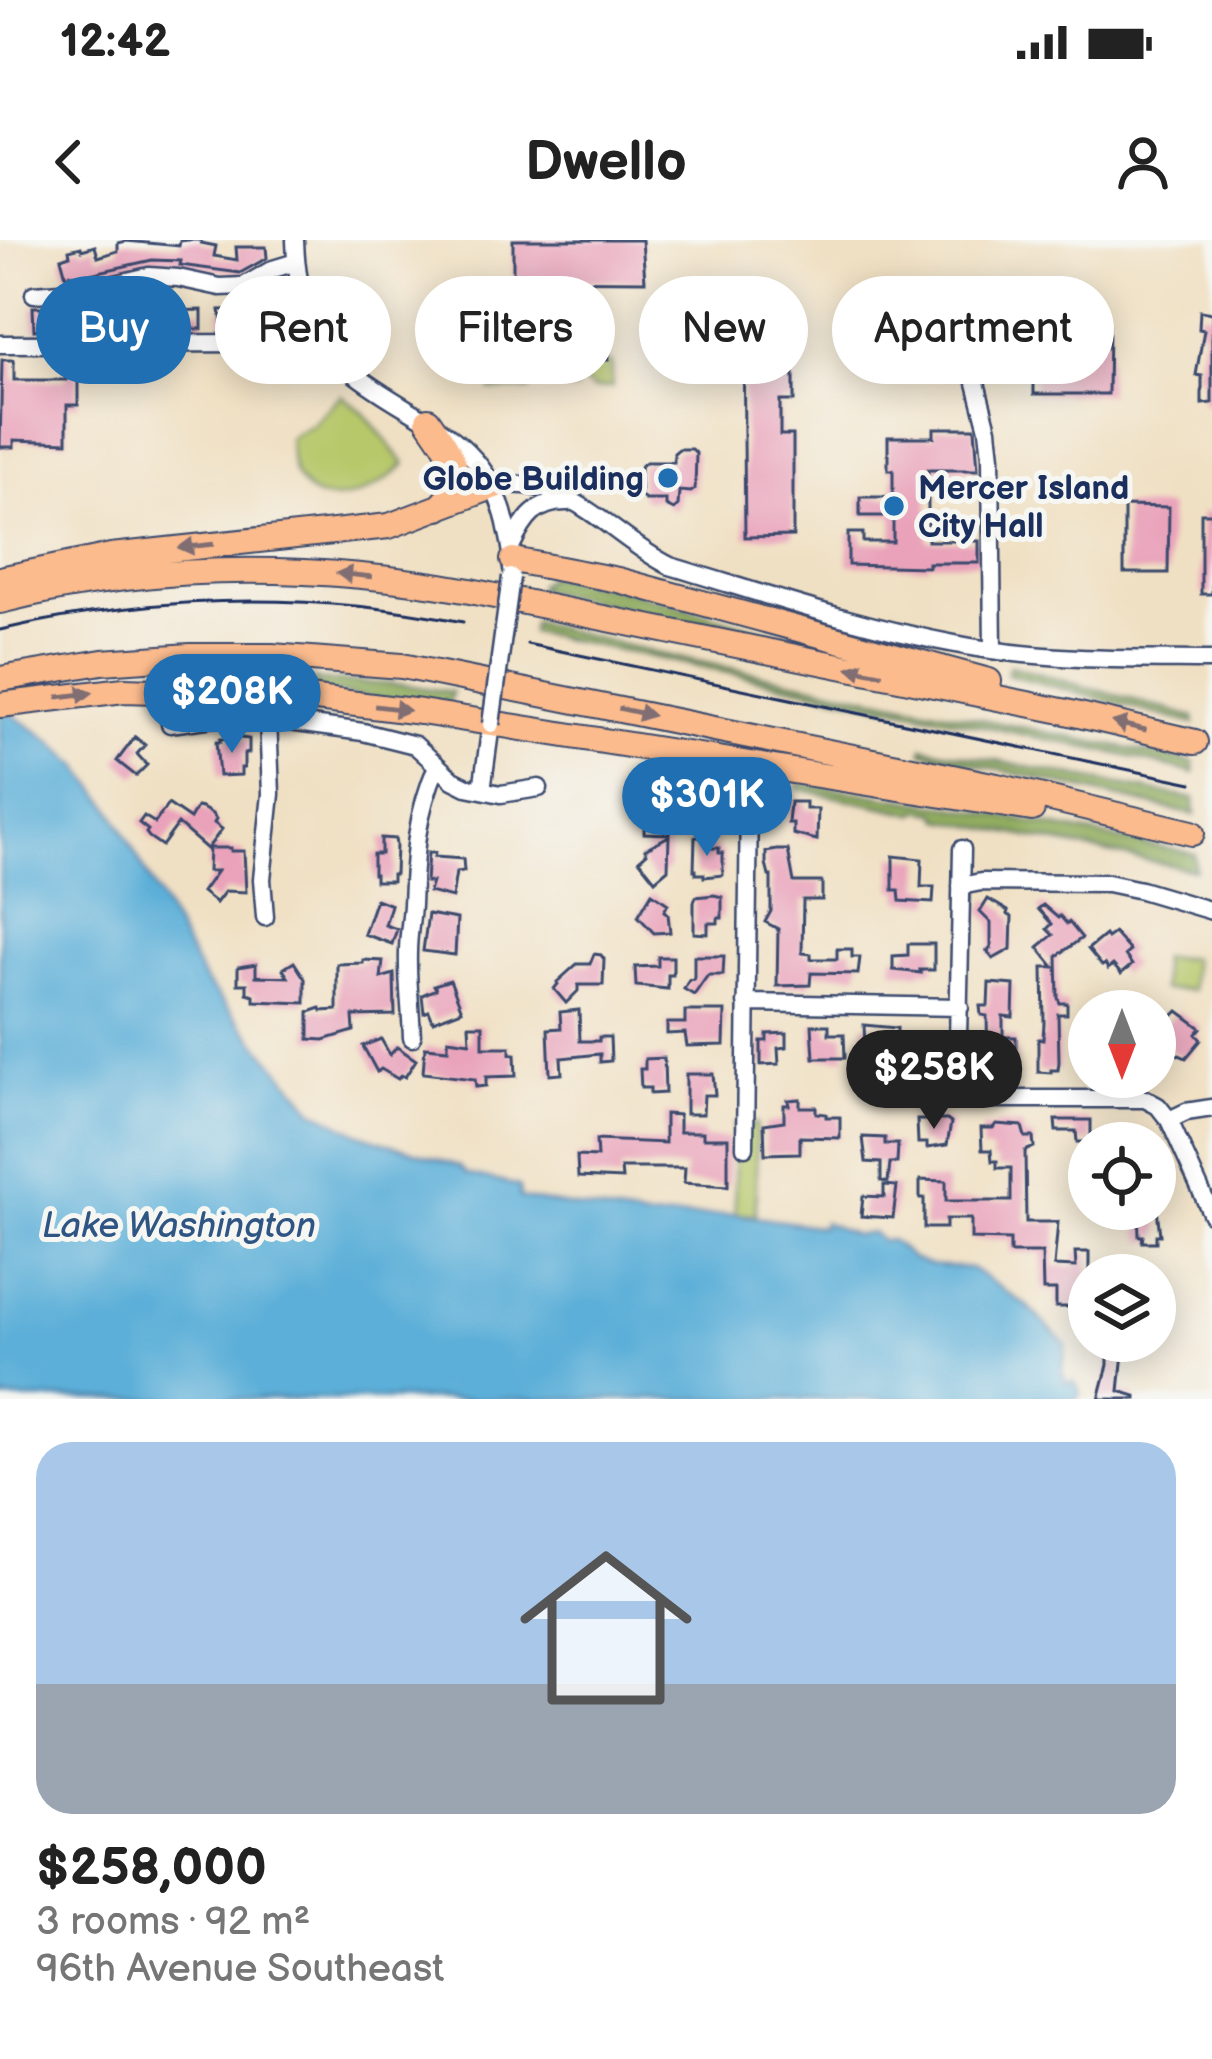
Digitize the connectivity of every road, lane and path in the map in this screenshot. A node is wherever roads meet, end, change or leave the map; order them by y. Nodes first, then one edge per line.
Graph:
1 (295, 240) edge
2 (296, 262) junction
3 (298, 276) edge
4 (34, 294) dead end
5 (215, 343) edge
6 (0, 344) edge
7 (371, 384) edge
8 (976, 384) edge
9 (428, 420) junction
10 (495, 486) junction
11 (582, 504) junction
12 (437, 509) junction
13 (512, 561) junction
14 (140, 564) junction
15 (0, 578) edge
16 (0, 601) edge
17 (993, 650) junction
18 (1212, 660) edge
19 (0, 679) edge
20 (0, 705) edge
21 (1062, 711) junction
22 (268, 719) junction
23 (170, 724) dead end
24 (490, 724) junction
25 (1195, 742) dead end
26 (437, 766) junction
27 (539, 788) dead end
28 (482, 790) junction
29 (748, 795) dead end
30 (962, 849) dead end
31 (961, 886) junction
32 (1212, 911) edge
33 (265, 916) dead end
34 (746, 1003) junction
35 (960, 1006) junction
36 (412, 1038) dead end
37 (1212, 1108) edge
38 (1169, 1120) junction
39 (745, 1148) dead end
40 (1212, 1215) edge

1 - 2 street
2 - 3 street
2 - 4 street
5 - 6 street
7 - 9 street
8 - 17 street
9 - 10 street
9 - 12 highway
10 - 11 street
10 - 12 highway
10 - 13 street
11 - 13 street
11 - 17 street
12 -> 14 highway
13 - 21 highway
13 - 24 street, bridge
14 - 15 highway
14 - 16 highway
21 -> 14 highway
17 - 18 street
19 -> 24 highway
20 -> 24 highway
25 -> 21 highway
22 - 23 street
22 - 26 street
22 - 33 street
24 - 28 street
26 - 28 street
26 - 36 street
27 - 28 street
29 - 34 street
30 - 31 street
31 - 32 street
31 - 35 street
34 - 35 street
34 - 39 street
35 - 38 street
37 - 38 street
38 - 40 street

